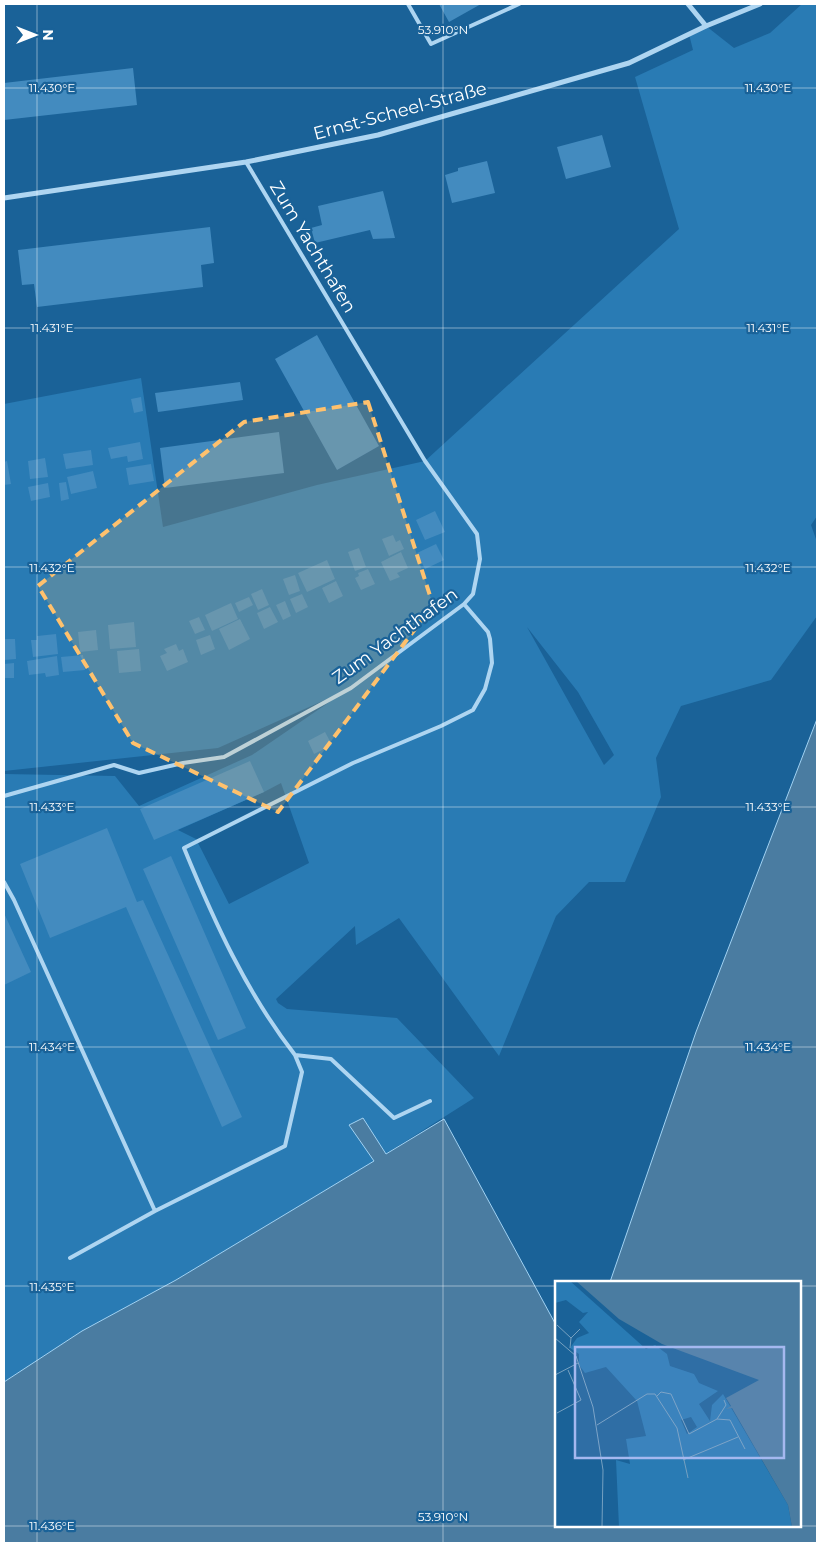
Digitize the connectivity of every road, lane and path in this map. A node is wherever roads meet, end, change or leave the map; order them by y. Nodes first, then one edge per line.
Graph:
1 (408, 4) edge
2 (519, 4) edge
3 (688, 4) edge
4 (760, 4) edge
5 (706, 26) junction
6 (246, 162) junction
7 (4, 198) edge
8 (464, 604) junction
9 (4, 796) edge
10 (4, 882) edge
11 (295, 1054) junction
12 (430, 1100) dead end
13 (155, 1211) junction
14 (70, 1258) dead end

1 - 2 lane
3 - 5 street
4 - 5 street, Ernst-Scheel-Straße
5 - 6 street, Ernst-Scheel-Straße
6 - 7 street, Ernst-Scheel-Straße
6 - 8 lane, Zum Yachthafen
8 - 9 lane, Zum Yachthafen
8 - 11 lane
10 - 13 lane
11 - 12 lane
11 - 13 lane
13 - 14 lane

